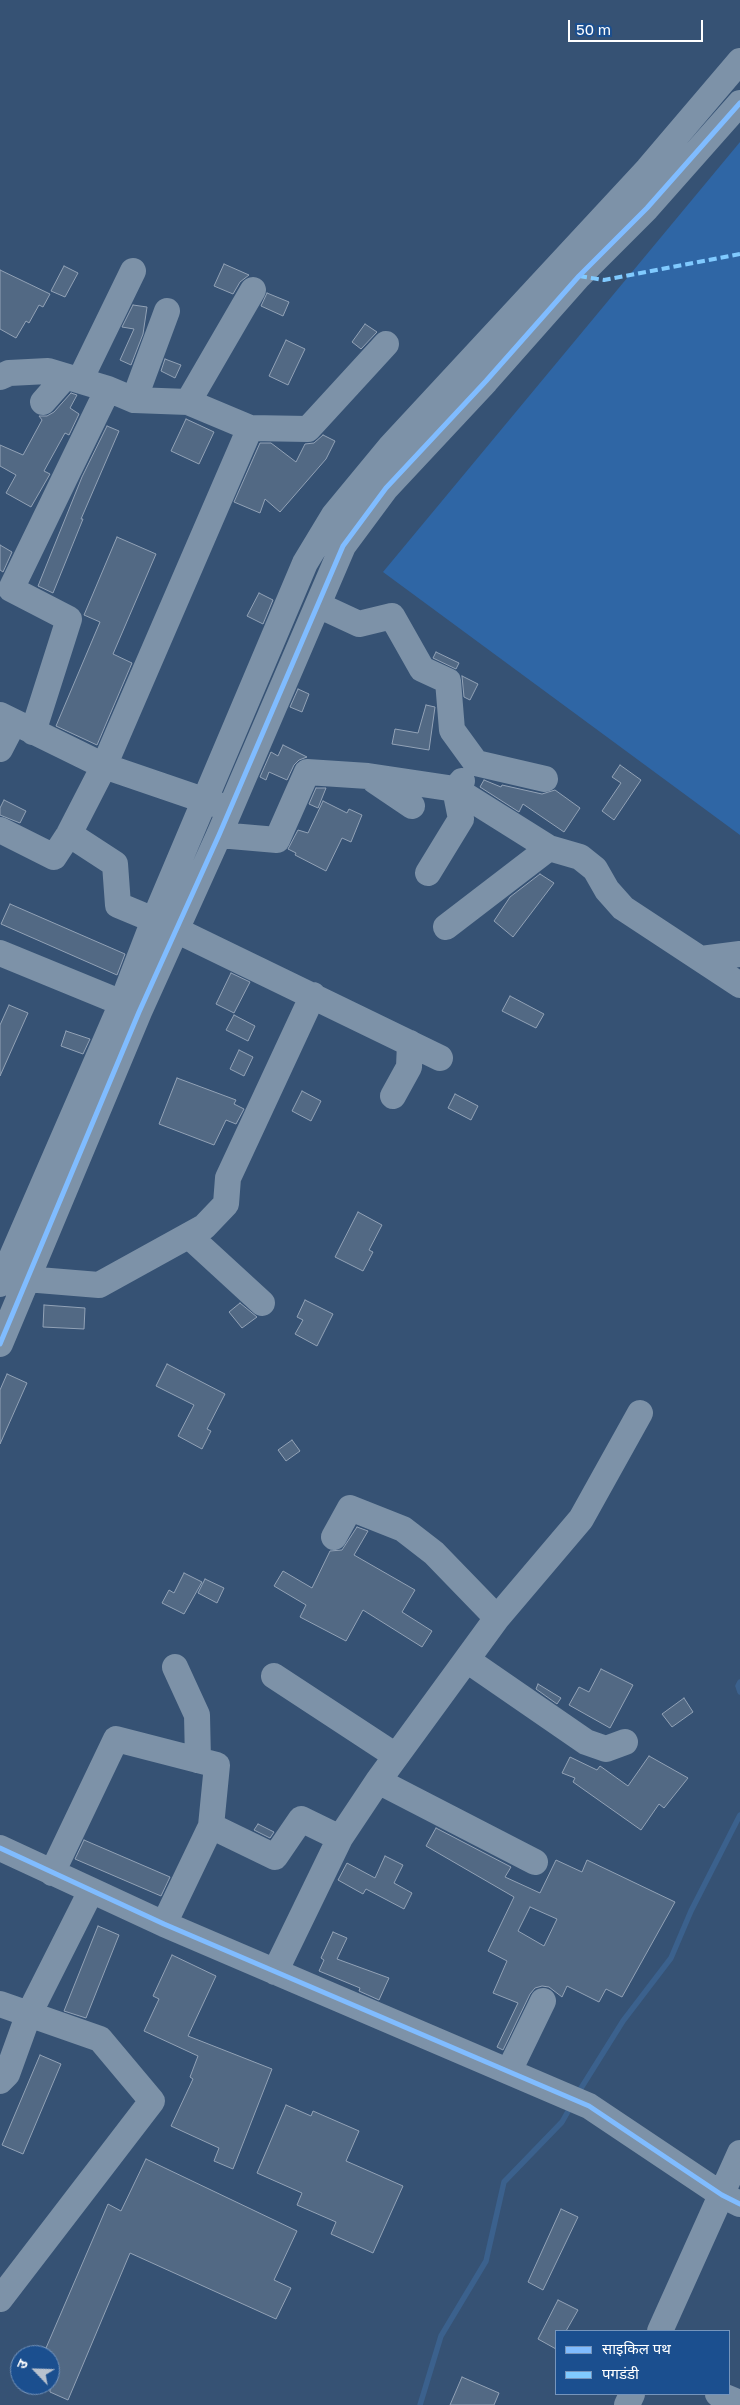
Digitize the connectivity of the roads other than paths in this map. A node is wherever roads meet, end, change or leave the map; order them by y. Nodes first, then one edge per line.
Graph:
1 (740, 61) edge
2 (740, 102) edge
3 (133, 271) dead end
4 (253, 290) dead end
5 (167, 311) dead end
6 (386, 344) dead end
7 (0, 376) edge
8 (73, 378) junction
9 (108, 389) junction
10 (134, 400) junction
11 (43, 402) dead end
12 (188, 402) junction
13 (250, 428) junction
14 (318, 605) junction
15 (16, 723) edge
16 (0, 749) edge
17 (476, 763) junction
18 (104, 766) junction
19 (368, 776) junction
20 (545, 779) dead end
21 (455, 789) junction
22 (205, 800) junction
23 (412, 806) dead end
24 (230, 809) junction
25 (0, 830) edge
26 (69, 834) junction
27 (219, 836) junction
28 (549, 848) junction
29 (428, 873) dead end
30 (165, 925) junction
31 (446, 927) dead end
32 (740, 954) edge
33 (2, 958) edge
34 (700, 959) junction
35 (740, 985) edge
36 (313, 995) junction
37 (122, 1003) junction
38 (410, 1043) junction
39 (440, 1058) dead end
40 (393, 1096) dead end
41 (189, 1236) junction
42 (8, 1276) edge
43 (262, 1303) dead end
44 (0, 1344) edge
45 (640, 1413) dead end
46 (334, 1537) dead end
47 (497, 1618) junction
48 (467, 1660) junction
49 (175, 1667) dead end
50 (274, 1676) dead end
51 (625, 1742) dead end
52 (396, 1756) junction
53 (198, 1760) junction
54 (378, 1781) junction
55 (212, 1826) junction
56 (340, 1838) junction
57 (0, 1848) edge
58 (535, 1862) dead end
59 (52, 1873) junction
60 (92, 1891) junction
61 (164, 1924) junction
62 (275, 1972) junction
63 (543, 2001) dead end
64 (0, 2004) edge
65 (28, 2016) junction
66 (509, 2071) junction
67 (0, 2081) edge
68 (740, 2154) edge
69 (731, 2199) edge
70 (0, 2299) edge
71 (661, 2330) edge
72 (720, 2395) edge
73 (740, 2403) edge

1 - 22 street
2 - 14 street
3 - 8 street
4 - 12 street
5 - 10 street
6 - 13 street
7 - 8 street
8 - 9 street
8 - 11 street
9 - 10 street
9 - 15 street
10 - 12 street
12 - 13 street
13 - 18 street
14 - 17 street
14 - 24 street
15 - 16 street
15 - 18 street
17 - 20 street
17 - 21 street
18 - 22 street
18 - 26 street
19 - 21 street
19 - 23 street
19 - 27 street
21 - 28 street
21 - 29 street
22 - 24 street
22 - 30 street
24 - 27 street
25 - 26 street
26 - 30 street
27 - 30 street
28 - 31 street
28 - 34 street
30 - 36 street
30 - 37 street
30 - 42 street
32 - 34 street
33 - 37 street
34 - 35 street
36 - 38 street
36 - 41 street
37 - 42 street
38 - 39 street
38 - 40 street
41 - 42 street
41 - 43 street
42 - 44 street
45 - 47 street
46 - 47 street
47 - 48 street
48 - 51 street
48 - 52 street
49 - 53 street
50 - 52 street
52 - 54 street
53 - 55 street
53 - 59 street
54 - 56 street
54 - 58 street
55 - 56 street
55 - 61 street
56 - 62 street
57 - 59 street
59 - 60 street
60 - 61 street
60 - 65 street
61 - 62 street
62 - 66 street
63 - 66 street
64 - 65 street
65 - 67 street
65 - 70 street
66 - 69 street
68 - 69 street
69 - 71 street
72 - 73 street

